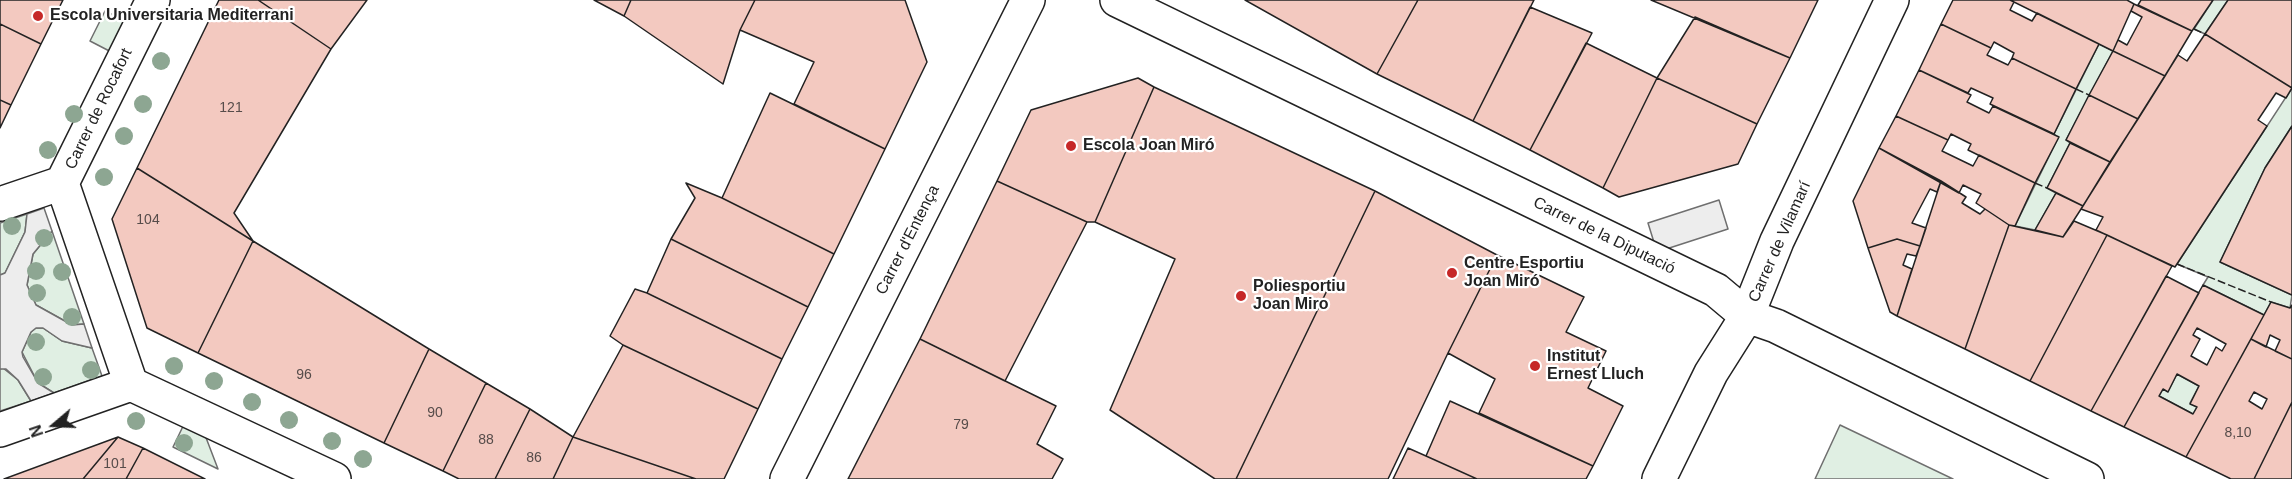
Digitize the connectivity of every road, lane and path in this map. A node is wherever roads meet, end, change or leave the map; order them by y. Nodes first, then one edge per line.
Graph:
1 (153, 0) edge
2 (1028, 0) edge
3 (1117, 0) edge
4 (1892, 0) edge
5 (63, 183) junction
6 (0, 204) edge
7 (1748, 316) junction
8 (131, 384) junction
9 (0, 430) edge
10 (334, 479) edge
11 (787, 479) edge
12 (1659, 479) edge
13 (2087, 479) edge

1 - 5 street, Carrer de Rocafort
2 - 11 street, Carrer d'Entença
3 - 7 street, Carrer de la Diputació
4 - 7 street, Carrer de Vilamarí
5 - 6 street
5 - 8 street, Carrer de Rocafort
7 - 12 street, Carrer de Vilamarí
7 - 13 street, Carrer de la Diputació
8 - 9 street
8 - 10 street

